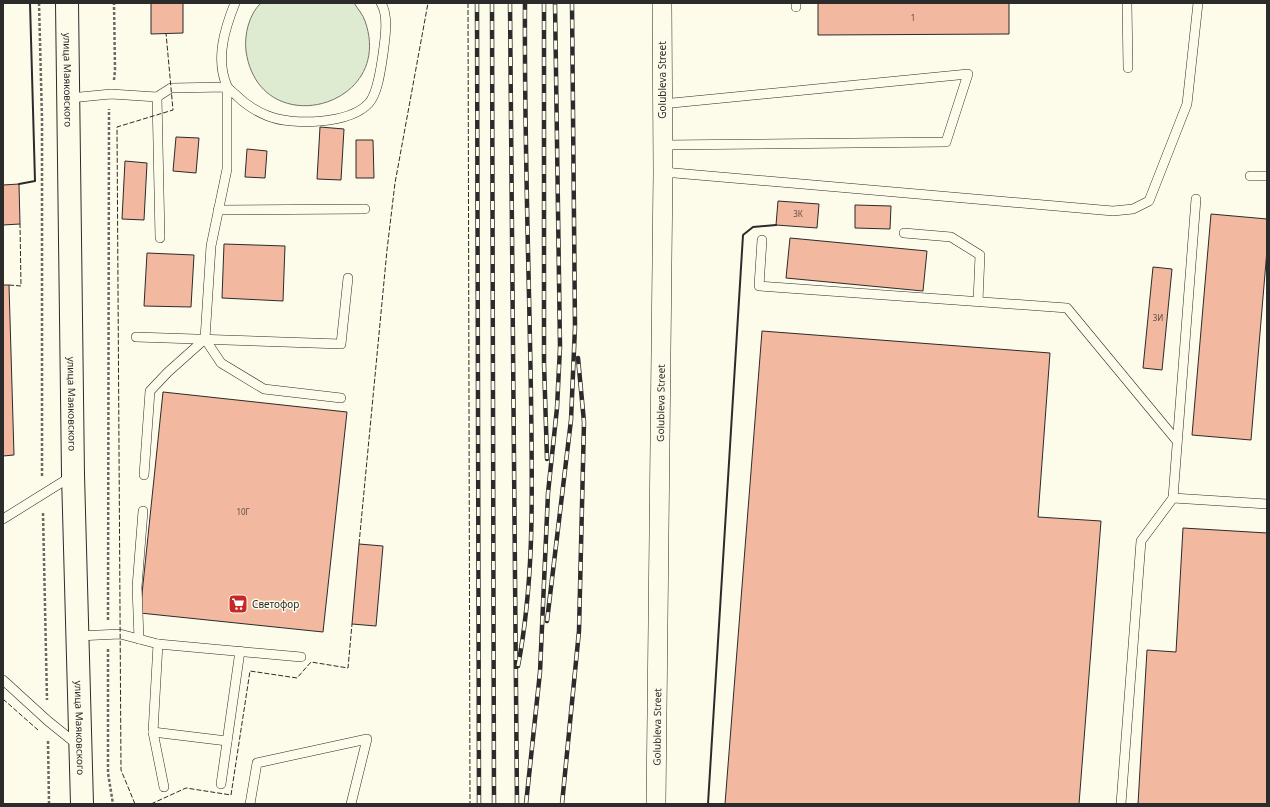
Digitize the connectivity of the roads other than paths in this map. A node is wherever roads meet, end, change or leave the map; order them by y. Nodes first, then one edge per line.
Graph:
1 (67, 3) edge
2 (235, 3) edge
3 (381, 3) edge
4 (662, 3) edge
5 (1127, 3) edge
6 (1198, 3) edge
7 (1128, 68) dead end
8 (227, 87) junction
9 (158, 97) junction
10 (70, 98) junction
11 (662, 104) junction
12 (663, 145) junction
13 (663, 172) junction
14 (1250, 176) dead end
15 (1267, 176) edge
16 (1196, 199) dead end
17 (365, 209) dead end
18 (218, 210) junction
19 (904, 233) dead end
20 (160, 238) dead end
21 (762, 240) dead end
22 (348, 278) dead end
23 (978, 302) junction
24 (136, 337) dead end
25 (205, 339) junction
26 (340, 398) dead end
27 (1177, 441) junction
28 (144, 475) dead end
29 (73, 476) junction
30 (1173, 498) junction
31 (1267, 504) edge
32 (143, 511) dead end
33 (3, 519) edge
34 (78, 636) junction
35 (139, 639) junction
36 (158, 644) junction
37 (240, 652) junction
38 (301, 657) dead end
39 (3, 680) edge
40 (153, 732) junction
41 (227, 741) junction
42 (81, 748) junction
43 (221, 784) dead end
44 (164, 787) dead end
45 (82, 804) edge
46 (250, 804) edge
47 (350, 804) edge
48 (656, 804) edge
49 (1121, 804) edge

1 - 10 main road, улица Маяковского
2 - 8 lane
3 - 8 lane
4 - 11 street, Golubleva Street
5 - 7 lane
6 - 13 lane
8 - 9 lane
8 - 18 lane
9 - 10 lane
9 - 20 lane
10 - 29 main road, улица Маяковского
11 - 12 street, Golubleva Street
11 - 12 lane
12 - 13 street, Golubleva Street
13 - 48 street, Golubleva Street
14 - 15 lane
16 - 27 lane
17 - 18 lane
18 - 25 lane
19 - 23 lane
21 - 23 lane
22 - 25 lane
23 - 27 lane
24 - 25 lane
25 - 26 lane
25 - 28 lane
27 - 30 lane
29 - 33 lane
29 - 34 main road, улица Маяковского
30 - 31 lane
30 - 49 lane
32 - 35 lane
34 - 35 lane
34 - 42 main road, улица Маяковского
35 - 36 lane
36 - 37 lane
36 - 40 lane
37 - 38 lane
37 - 41 lane
39 - 42 lane
40 - 41 lane
40 - 44 lane
41 - 43 lane
42 - 45 main road, улица Маяковского
46 - 47 lane

